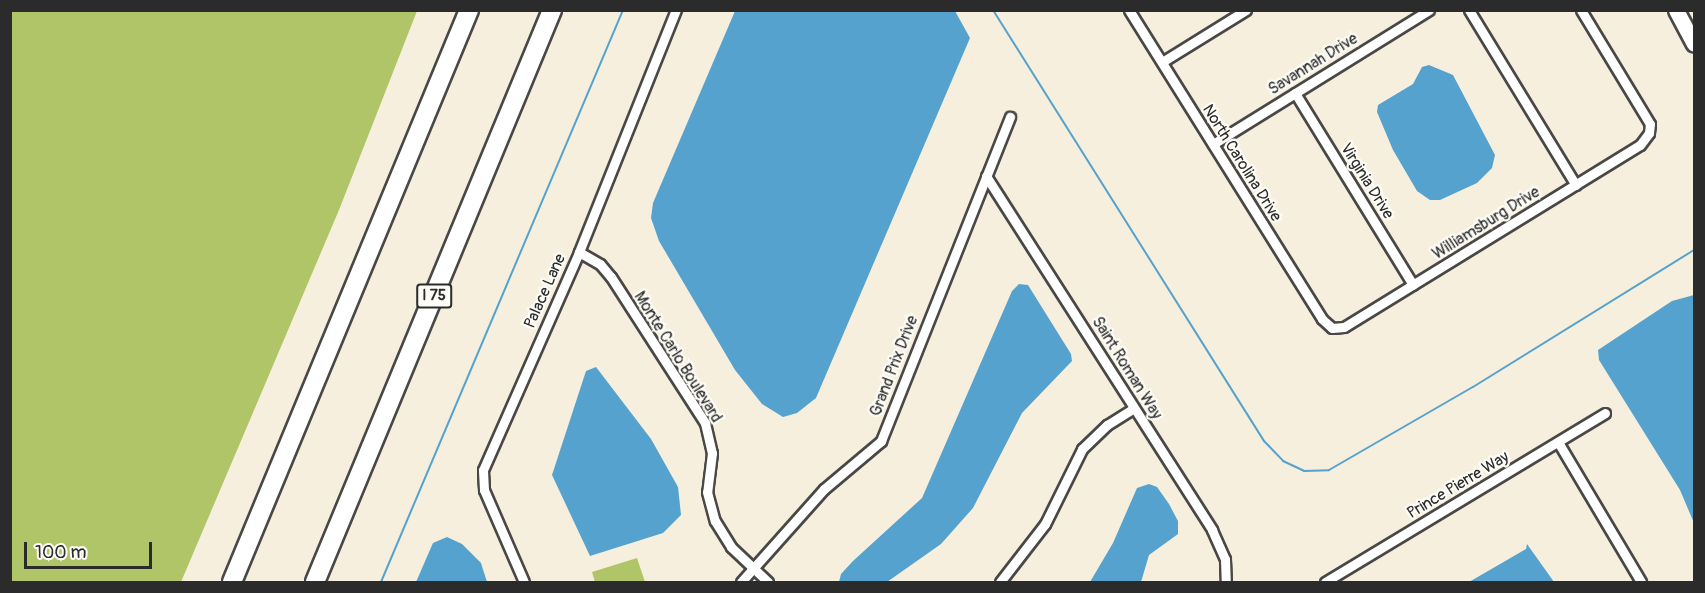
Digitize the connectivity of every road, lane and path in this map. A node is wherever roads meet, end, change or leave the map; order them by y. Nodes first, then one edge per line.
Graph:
1 (469, 10) edge
2 (552, 10) edge
3 (676, 10) edge
4 (1129, 10) edge
5 (1246, 10) edge
6 (1429, 10) edge
7 (1469, 10) edge
8 (1581, 10) edge
9 (1676, 10) edge
10 (1695, 44) edge
11 (1162, 62) junction
12 (1294, 93) junction
13 (1010, 117) dead end
14 (1212, 144) junction
15 (986, 176) junction
16 (1576, 185) junction
17 (579, 252) junction
18 (1413, 285) junction
19 (1332, 328) joint
20 (1134, 408) junction
21 (1605, 413) dead end
22 (1558, 442) junction
23 (753, 569) junction
24 (232, 582) edge
25 (315, 582) edge
26 (524, 582) edge
27 (741, 582) edge
28 (768, 582) edge
29 (1000, 582) edge
30 (1226, 582) edge
31 (1325, 582) edge
32 (1641, 582) edge

1 - 24 highway
2 - 25 highway, I 75
3 - 17 street, Palace Lane
4 - 11 street, North Carolina Drive
5 - 11 street
6 - 12 street, Savannah Drive
7 - 16 street
8 - 16 street, Williamsburg Drive
9 - 10 main road
11 - 14 street, North Carolina Drive
12 - 14 street, Savannah Drive
12 - 18 street, Virginia Drive
13 - 15 street, Grand Prix Drive
14 - 19 street, North Carolina Drive
15 - 20 street, Saint Roman Way
15 - 23 street, Grand Prix Drive
16 - 18 street, Williamsburg Drive
17 - 23 street, Monte Carlo Boulevard
17 - 26 street, Palace Lane
18 - 19 street, Williamsburg Drive
20 - 29 street
20 - 30 street, Saint Roman Way
21 - 22 street, Prince Pierre Way
22 - 31 street, Prince Pierre Way
22 - 32 street
23 - 27 street, Grand Prix Drive
23 - 28 street, Monte Carlo Boulevard

